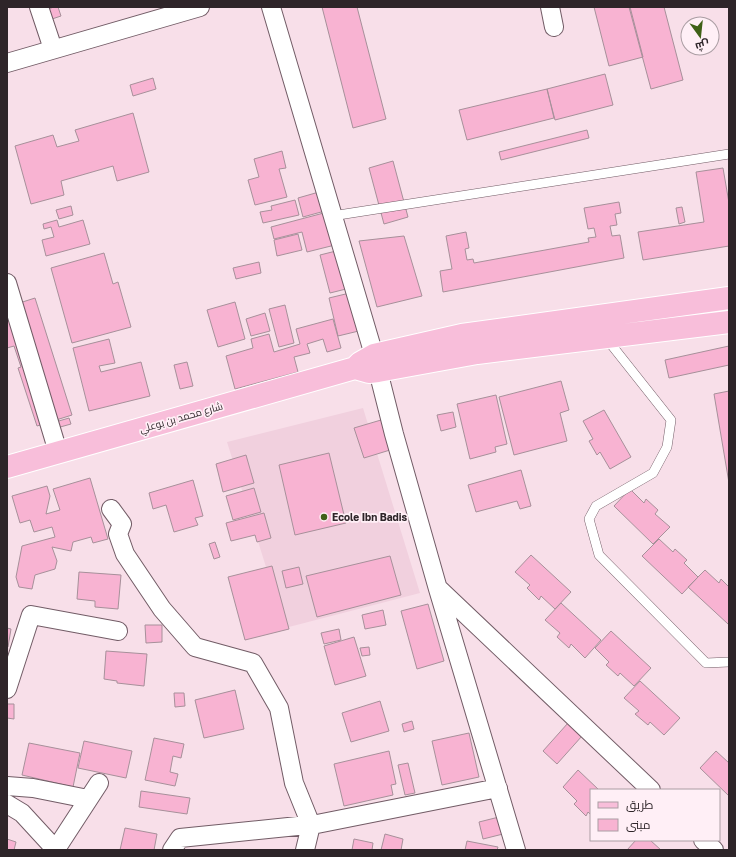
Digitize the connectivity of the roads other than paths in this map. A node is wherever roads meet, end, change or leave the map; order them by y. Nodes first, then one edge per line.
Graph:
1 (39, 7) edge
2 (200, 7) edge
3 (271, 7) edge
4 (550, 7) edge
5 (554, 27) dead end
6 (53, 49) junction
7 (7, 63) edge
8 (729, 154) edge
9 (332, 216) junction
10 (7, 282) edge
11 (729, 298) edge
12 (729, 322) edge
13 (604, 337) junction
14 (376, 363) junction
15 (58, 452) junction
16 (7, 467) edge
17 (111, 509) dead end
18 (438, 589) junction
19 (118, 631) dead end
20 (729, 662) edge
21 (7, 689) edge
22 (99, 783) dead end
23 (7, 786) edge
24 (498, 788) junction
25 (650, 789) edge
26 (88, 799) junction
27 (7, 804) edge
28 (311, 825) junction
29 (704, 841) edge
30 (56, 849) edge
31 (172, 850) edge
32 (304, 850) edge
33 (516, 850) edge
34 (714, 850) edge

1 - 6 street
2 - 6 street
3 - 9 street
4 - 5 street
6 - 7 street
8 - 9 lane
9 - 14 street
10 - 15 street
11 - 14 main road
12 - 13 main road
13 - 14 main road
13 - 20 lane
14 - 15 main road, شارع محمد بن بوعلي
14 - 18 street
15 - 16 main road, شارع محمد بن بوعلي
17 - 28 street
18 - 24 street
18 - 25 street
19 - 21 street
22 - 26 street
23 - 26 street
24 - 28 street
24 - 33 street
26 - 30 street
27 - 30 street
28 - 31 street
28 - 32 street
29 - 34 street

